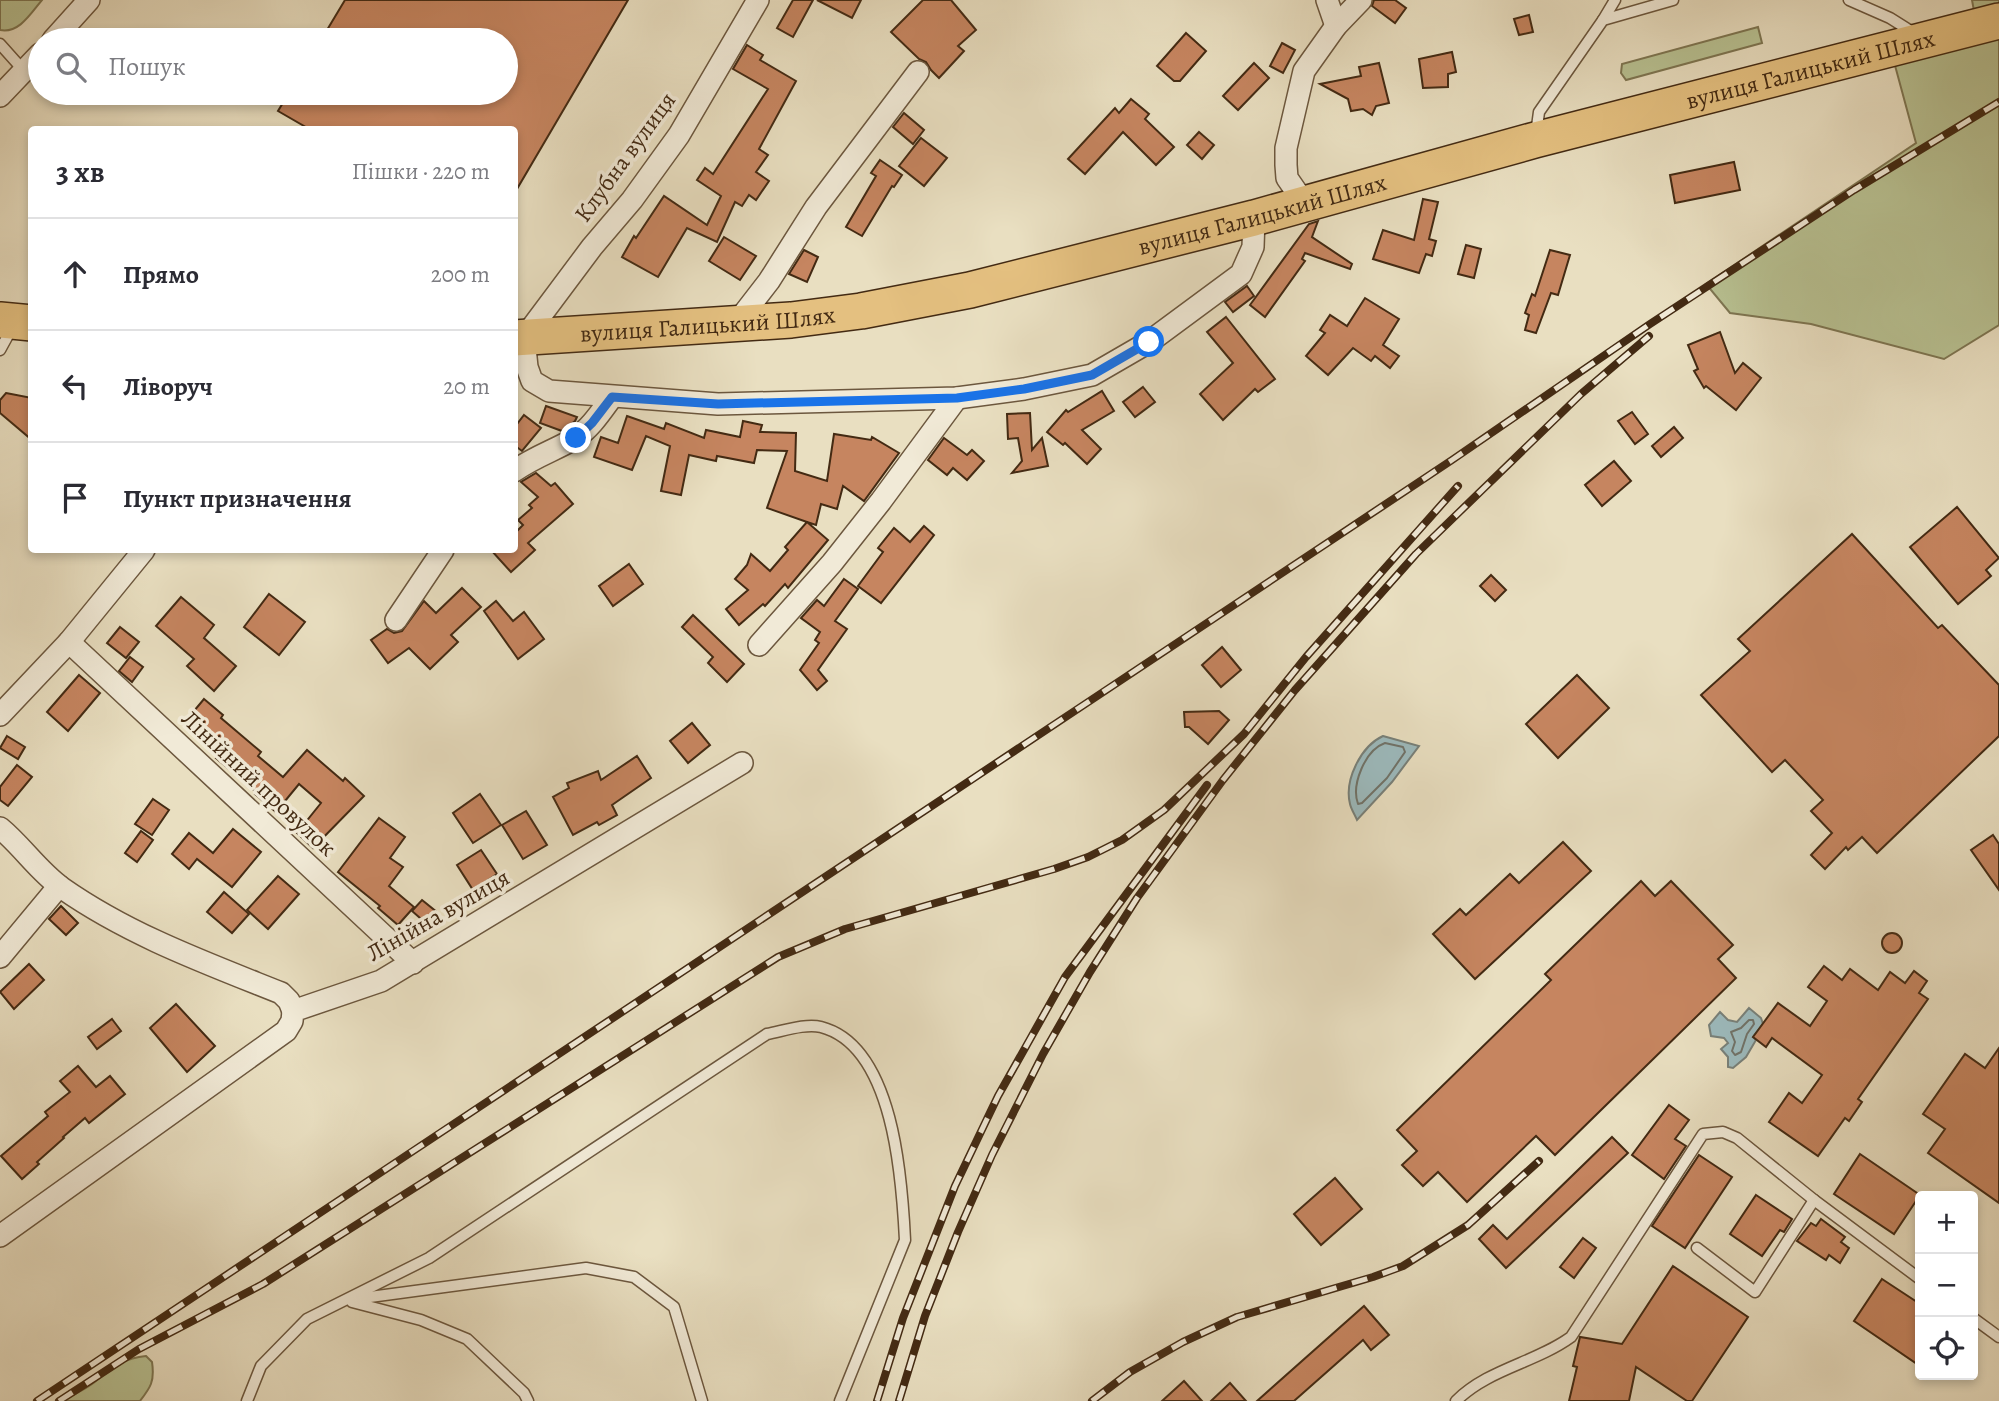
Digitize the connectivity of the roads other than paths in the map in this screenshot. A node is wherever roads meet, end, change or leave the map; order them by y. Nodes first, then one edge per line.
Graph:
1 (89, 0) edge
2 (758, 0) edge
3 (1327, 0) edge
4 (1361, 0) edge
5 (1615, 0) edge
6 (1673, 0) edge
7 (1849, 0) edge
8 (1603, 20) junction
9 (1999, 21) edge
10 (1336, 26) junction
11 (64, 28) edge
12 (1926, 40) junction
13 (0, 44) edge
14 (28, 68) edge
15 (25, 72) junction
16 (918, 72) dead end
17 (0, 96) edge
18 (1535, 140) junction
19 (1305, 204) junction
20 (1254, 218) junction
21 (735, 326) junction
22 (519, 338) edge
23 (612, 397) junction
24 (957, 398) junction
25 (518, 468) edge
26 (142, 553) edge
27 (441, 553) edge
28 (396, 620) dead end
29 (69, 642) junction
30 (759, 645) dead end
31 (0, 715) edge
32 (742, 763) dead end
33 (0, 828) edge
34 (59, 886) junction
35 (0, 957) edge
36 (413, 963) junction
37 (293, 1011) junction
38 (1814, 1200) junction
39 (0, 1236) edge
40 (1697, 1248) dead end
41 (1915, 1275) edge
42 (346, 1301) junction
43 (1978, 1322) edge
44 (1999, 1337) edge
45 (247, 1401) edge
46 (528, 1401) edge
47 (702, 1401) edge
48 (840, 1401) edge
49 (1456, 1401) edge

1 - 11 street
2 - 22 street, Клубна вулиця
3 - 10 street
4 - 10 street
5 - 8 lane
6 - 8 lane
7 - 12 lane
8 - 18 lane
9 - 12 highway, вулиця Галицький Шлях
10 - 19 street
12 - 18 highway, вулиця Галицький Шлях
13 - 15 lane
14 - 15 street
15 - 17 street
16 - 21 street
18 - 19 highway, вулиця Галицький Шлях
19 - 20 highway, вулиця Галицький Шлях
20 - 21 highway, вулиця Галицький Шлях
20 - 24 street
21 - 22 highway, вулиця Галицький Шлях
22 - 23 street
23 - 24 street
23 - 25 street
24 - 30 street
26 - 29 street
27 - 28 street
29 - 31 street
29 - 36 street, Лінійний провулок
32 - 36 street, Лінійна вулиця
33 - 34 street
34 - 35 street
34 - 37 street
36 - 37 street, Лінійна вулиця
37 - 39 street
38 - 40 lane
38 - 41 lane
38 - 49 lane
42 - 45 lane
42 - 46 lane
42 - 47 lane
42 - 48 lane
43 - 44 lane

